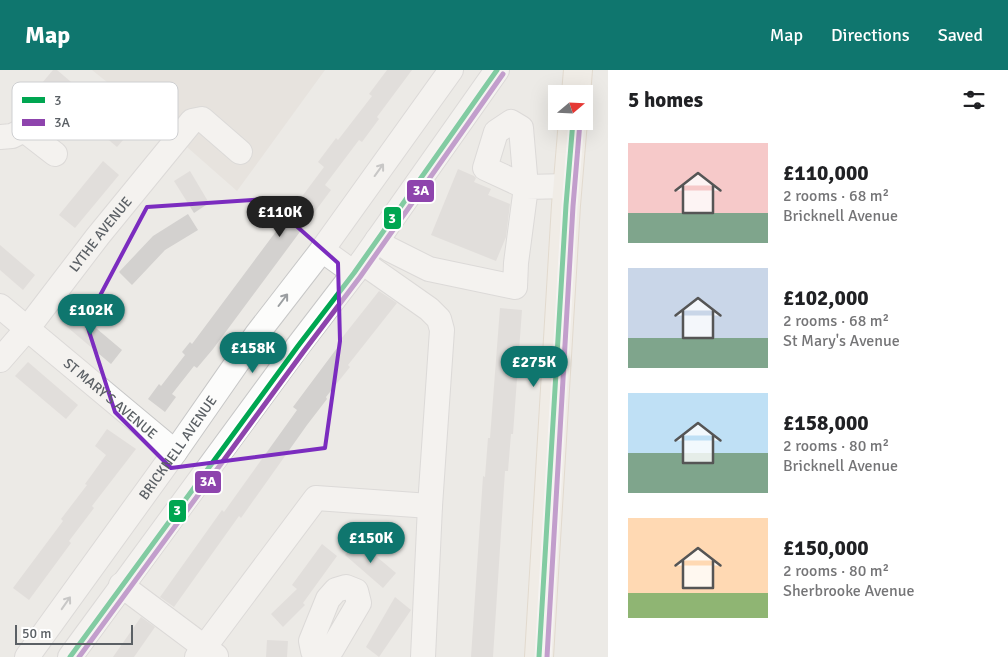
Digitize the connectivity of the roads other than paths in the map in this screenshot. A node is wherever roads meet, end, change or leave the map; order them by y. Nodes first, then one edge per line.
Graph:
1 (451, 70) edge
2 (497, 70) edge
3 (578, 70) edge
4 (577, 85) edge
5 (421, 112) junction
6 (572, 130) edge
7 (178, 133) edge
8 (451, 133) junction
9 (37, 140) edge
10 (170, 140) edge
11 (240, 152) dead end
12 (55, 154) dead end
13 (568, 186) junction
14 (376, 240) junction
15 (322, 250) junction
16 (358, 267) junction
17 (0, 306) edge
18 (27, 329) junction
19 (0, 360) edge
20 (175, 452) junction
21 (430, 506) junction
22 (101, 553) junction
23 (125, 579) junction
24 (206, 654) edge
25 (27, 657) edge
26 (70, 657) edge
27 (423, 657) edge
28 (539, 657) edge

1 - 5 street, BRICKNELL AVENUE
2 - 8 street
3 - 4 main road
5 - 8 street
15 -> 5 street, BRICKNELL AVENUE
6 - 13 main road
7 - 11 street, LYTHE AVENUE
8 - 14 street
9 - 12 street
10 - 18 street, LYTHE AVENUE
13 - 14 street
13 - 28 main road
14 - 16 street
15 - 16 street
20 -> 15 street, BRICKNELL AVENUE
16 - 21 street
16 - 23 street
17 - 18 street, ST MARY'S AVENUE
18 - 19 street, LYTHE AVENUE
18 - 20 street, ST MARY'S AVENUE
20 - 22 street, BRICKNELL AVENUE
21 - 24 street
21 - 27 street
22 - 23 street
25 -> 22 street, BRICKNELL AVENUE
23 - 24 street
23 - 26 street

